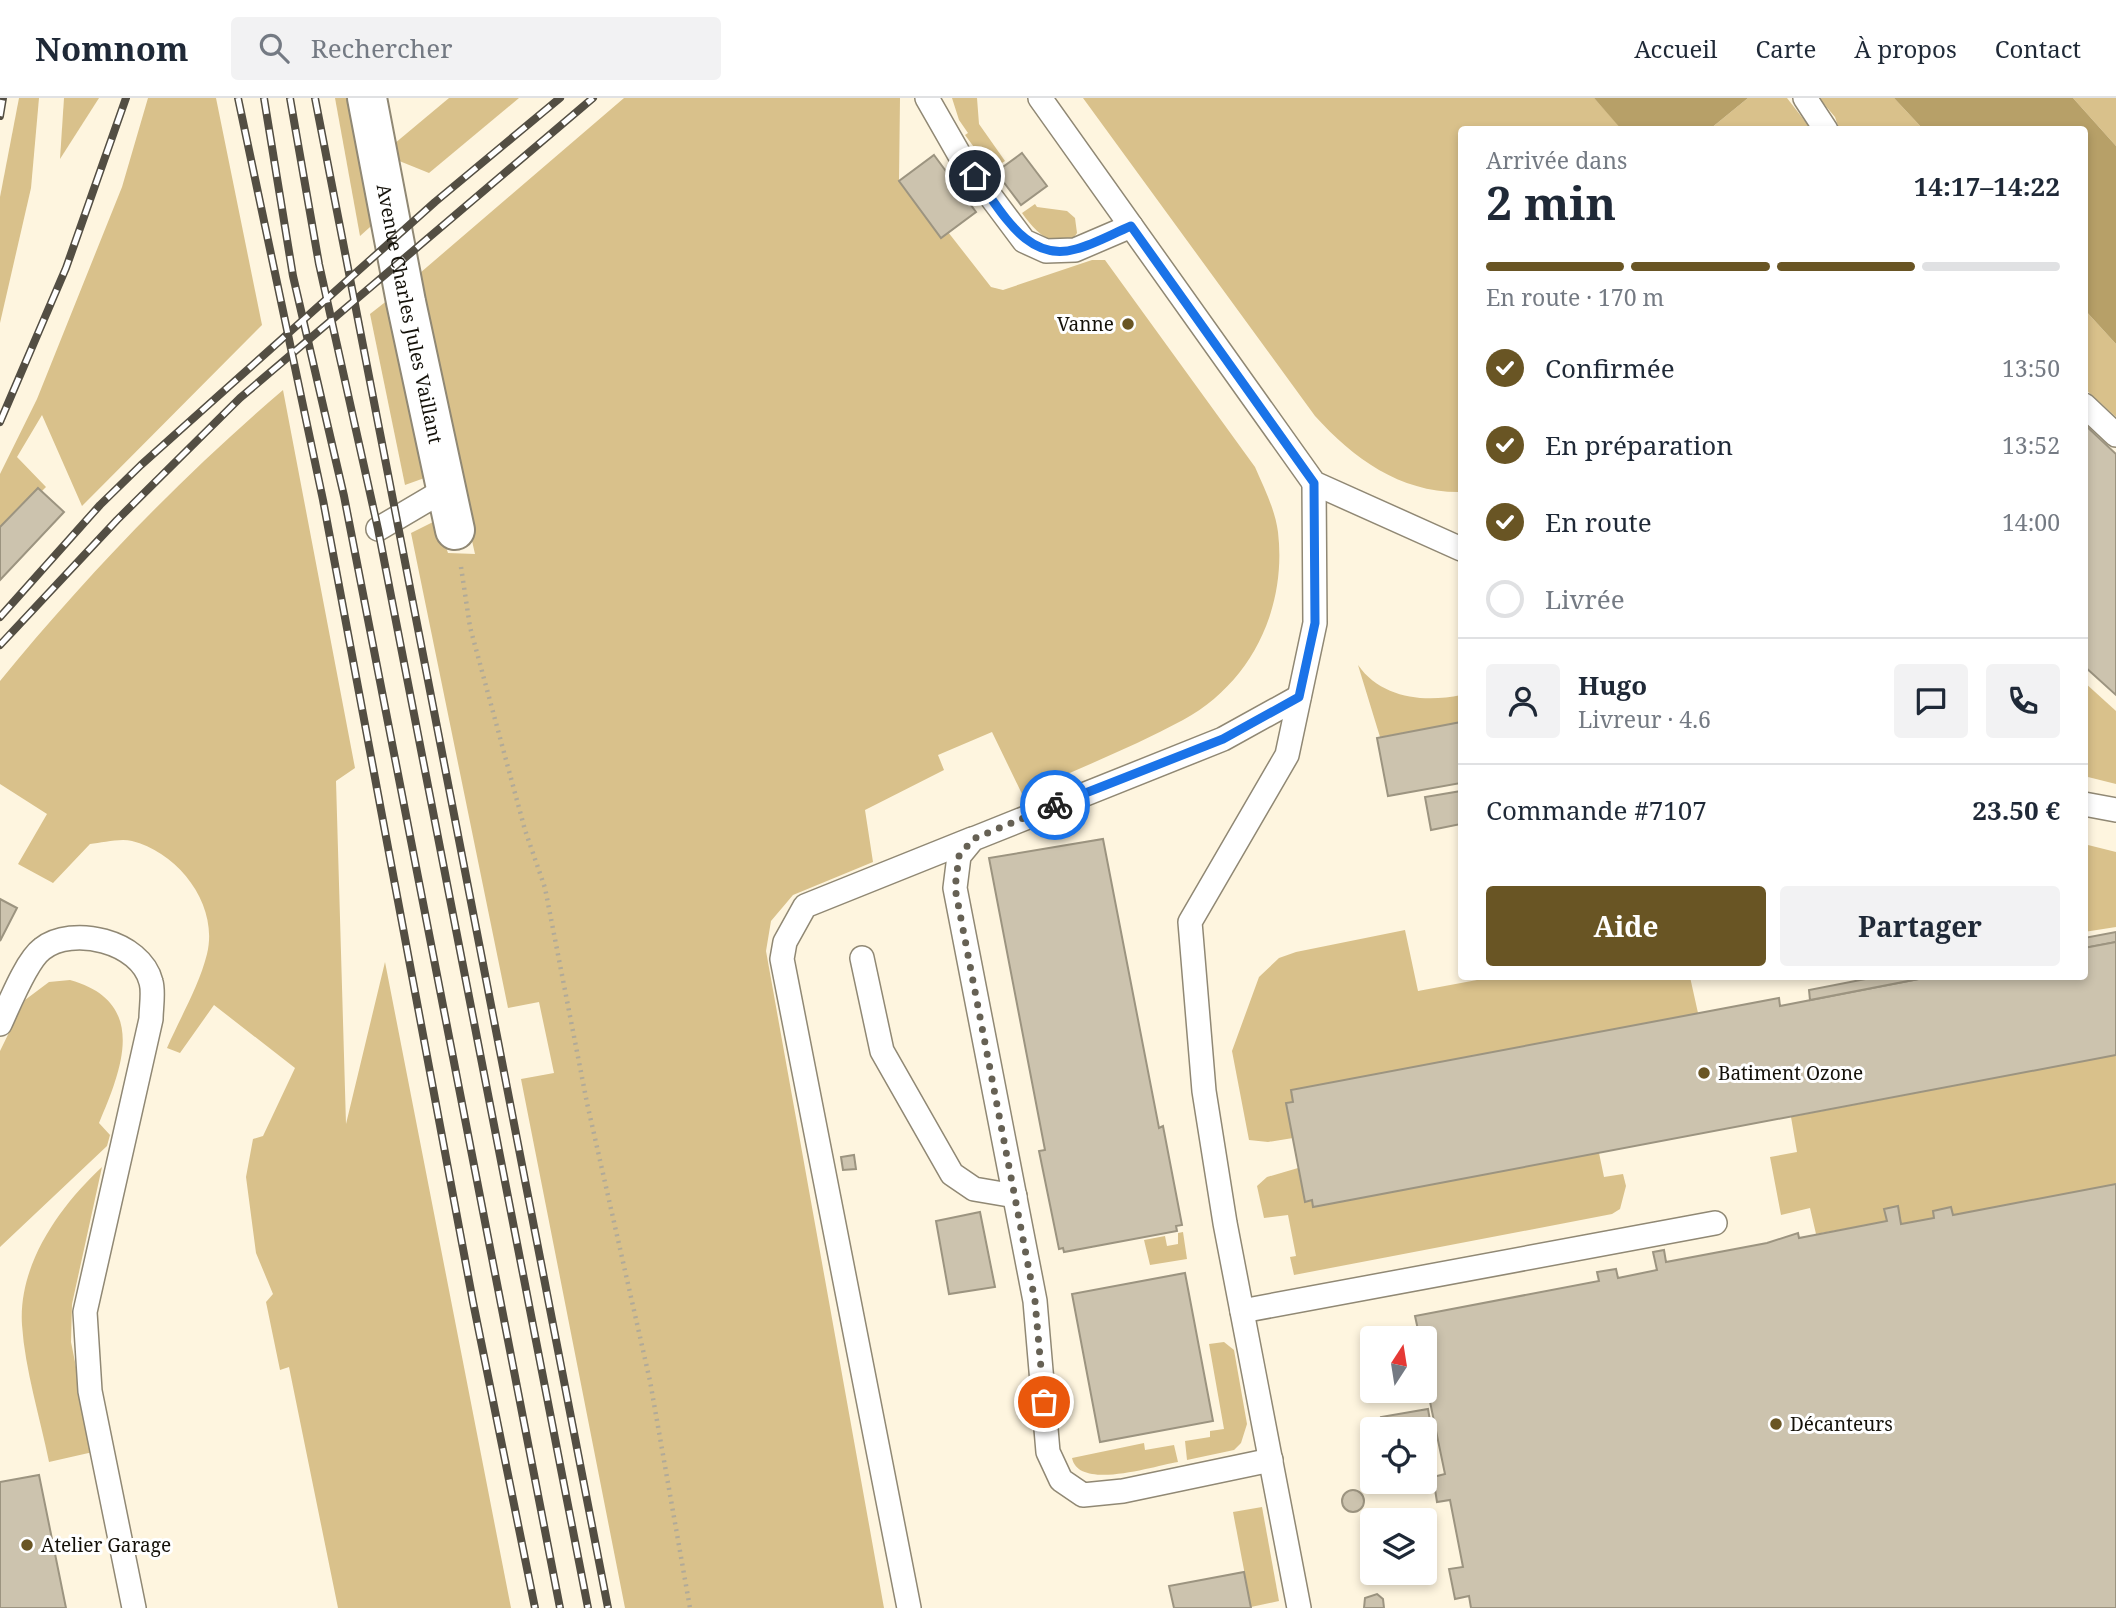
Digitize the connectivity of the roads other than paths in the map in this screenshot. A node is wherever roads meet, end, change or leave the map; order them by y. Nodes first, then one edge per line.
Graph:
1 (368, 98) edge
2 (927, 98) edge
3 (1040, 98) edge
4 (1805, 98) edge
5 (1823, 126) edge
6 (1131, 226) junction
7 (2088, 409) edge
8 (2116, 435) edge
9 (1314, 483) junction
10 (446, 489) junction
11 (378, 529) dead end
12 (454, 530) road end
13 (1458, 548) edge
14 (1299, 697) junction
15 (2088, 805) edge
16 (2116, 810) edge
17 (973, 839) junction
18 (862, 958) dead end
19 (0, 1024) edge
20 (1015, 1196) junction
21 (1715, 1223) dead end
22 (1242, 1311) junction
23 (1271, 1460) junction
24 (134, 1608) edge
25 (909, 1608) edge
26 (1299, 1608) edge

1 - 10 street, Avenue Charles Jules Vaillant
2 - 6 lane
3 - 6 lane
4 - 5 lane
6 - 9 lane
7 - 8 lane
9 - 13 lane
9 - 14 lane
10 - 11 lane
10 - 12 street, Avenue Charles Jules Vaillant
14 - 17 lane
14 - 22 lane
15 - 16 lane
17 - 20 lane
17 - 25 lane
18 - 20 lane
19 - 24 lane
20 - 23 lane
21 - 22 lane
22 - 23 lane
23 - 26 lane

